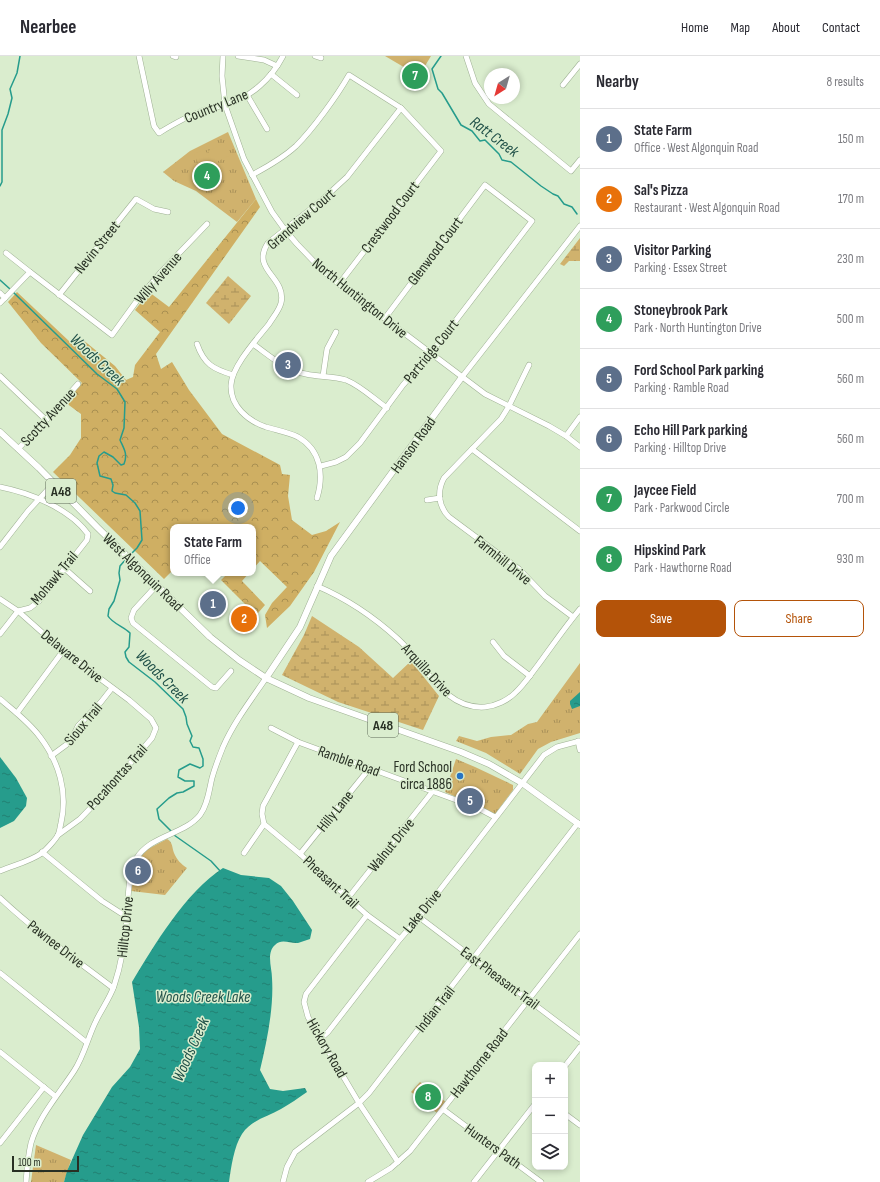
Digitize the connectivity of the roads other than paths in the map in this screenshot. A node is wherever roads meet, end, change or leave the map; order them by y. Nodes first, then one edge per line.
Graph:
1 (139, 56) edge
2 (223, 56) edge
3 (238, 56) edge
4 (283, 56) edge
5 (466, 56) edge
6 (580, 64) edge
7 (277, 66) junction
8 (271, 74) junction
9 (564, 85) dead end
10 (247, 95) junction
11 (298, 95) dead end
12 (225, 105) junction
13 (401, 108) junction
14 (267, 129) dead end
15 (580, 160) edge
16 (252, 175) junction
17 (485, 185) joint
18 (168, 212) dead end
19 (207, 224) dead end
20 (580, 226) edge
21 (285, 230) junction
22 (6, 253) dead end
23 (30, 272) junction
24 (339, 284) junction
25 (0, 293) edge
26 (59, 295) junction
27 (6, 297) junction
28 (0, 302) edge
29 (385, 318) junction
30 (336, 332) dead end
31 (197, 344) dead end
32 (253, 344) junction
33 (431, 353) junction
34 (529, 365) dead end
35 (233, 375) junction
36 (0, 376) edge
37 (324, 376) junction
38 (462, 377) junction
39 (78, 384) dead end
40 (509, 406) junction
41 (387, 408) junction
42 (580, 417) edge
43 (46, 420) junction
44 (0, 432) edge
45 (566, 436) junction
46 (580, 447) edge
47 (18, 449) junction
48 (472, 449) junction
49 (321, 466) junction
50 (54, 483) junction
51 (0, 486) edge
52 (38, 498) junction
53 (317, 498) dead end
54 (440, 498) junction
55 (427, 500) dead end
56 (580, 530) edge
57 (0, 547) edge
58 (64, 568) junction
59 (157, 585) junction
60 (317, 586) junction
61 (90, 591) dead end
62 (0, 599) edge
63 (580, 609) edge
64 (18, 611) junction
65 (573, 617) junction
66 (0, 634) edge
67 (493, 642) dead end
68 (63, 651) junction
69 (231, 671) dead end
70 (530, 676) junction
71 (266, 678) junction
72 (112, 688) junction
73 (0, 699) edge
74 (144, 712) joint
75 (17, 713) junction
76 (271, 728) dead end
77 (579, 741) edge
78 (298, 742) junction
79 (580, 750) edge
80 (51, 756) junction
81 (369, 768) junction
82 (522, 783) junction
83 (433, 791) junction
84 (495, 817) junction
85 (264, 824) junction
86 (579, 824) edge
87 (58, 835) junction
88 (42, 852) junction
89 (244, 853) dead end
90 (300, 854) junction
91 (0, 871) edge
92 (0, 898) edge
93 (348, 898) junction
94 (367, 915) junction
95 (127, 917) junction
96 (419, 917) junction
97 (580, 934) edge
98 (400, 939) junction
99 (474, 958) junction
100 (0, 973) edge
101 (113, 988) junction
102 (529, 1000) junction
103 (321, 1038) junction
104 (580, 1039) edge
105 (86, 1042) junction
106 (580, 1047) edge
107 (0, 1052) edge
108 (568, 1062) edge
109 (44, 1087) junction
110 (55, 1096) junction
111 (358, 1103) junction
112 (532, 1108) edge
113 (444, 1110) junction
114 (568, 1116) edge
115 (580, 1125) edge
116 (0, 1142) edge
117 (498, 1150) junction
118 (398, 1162) junction
119 (26, 1182) edge
120 (283, 1182) edge
121 (368, 1182) edge
122 (474, 1182) edge
123 (541, 1182) edge

1 - 12 street, Country Lane
2 - 12 street, North Huntington Drive
3 - 7 street
4 - 7 street, Country Lane
5 - 15 street
6 - 9 street
7 - 8 street, Country Lane
8 - 10 street, Country Lane
8 - 11 street
10 - 12 street, Country Lane
10 - 14 street
12 - 16 street, North Huntington Drive
13 - 16 street
13 - 21 street, Grandview Court
13 - 24 street, Crestwood Court
16 - 21 street, North Huntington Drive
17 - 29 street, Glenwood Court
17 - 33 street, Partridge Court
18 - 26 street, Nevin Street
19 - 26 street, Willy Avenue
20 - 38 street, Hanson Road
21 - 24 street, North Huntington Drive
21 - 32 street, Grandview Court
22 - 23 street
23 - 26 street
23 - 27 street
24 - 29 street, North Huntington Drive
25 - 27 street
27 - 28 street
29 - 33 street, North Huntington Drive
30 - 37 street
31 - 35 street
32 - 35 street, Grandview Court
32 - 37 street
33 - 38 street, North Huntington Drive
33 - 41 street, Partridge Court
34 - 40 street
35 - 49 street, Grandview Court
36 - 43 street
37 - 41 street
38 - 40 street, North Huntington Drive
38 - 60 main road, Hanson Road
39 - 43 street, Scotty Avenue
40 - 45 street, North Huntington Drive
40 - 48 street
41 - 49 street, Partridge Court
42 - 45 street
43 - 47 street, Scotty Avenue
44 - 47 main road, West Algonquin Road / A48
45 - 46 street, North Huntington Drive
47 - 50 main road, West Algonquin Road / A48
48 - 54 street
48 - 56 street
49 - 53 street
50 - 52 street
50 - 59 main road, West Algonquin Road / A48
51 - 52 street
52 - 57 street
52 - 58 street, Mohawk Trail
54 - 55 street
54 - 65 street, Farmhill Drive
58 - 61 street
58 - 64 street, Mohawk Trail
59 - 69 street
59 - 71 main road, West Algonquin Road / A48
60 - 70 street, Arquilla Drive
60 - 71 main road, Hanson Road
62 - 64 street, Delaware Drive
63 - 65 street, Arquilla Drive
64 - 66 street
64 - 68 street, Delaware Drive
65 - 70 street, Arquilla Drive
67 - 70 street
68 - 72 street, Delaware Drive
68 - 75 street
71 - 82 main road, West Algonquin Road / A48
71 - 95 street, Hilltop Drive
72 - 74 street, Delaware Drive
72 - 80 street, Sioux Trail
73 - 75 street
74 - 87 street, Pocahontas Trail
75 - 80 street
76 - 78 street, Ramble Road
77 - 79 street
77 - 82 street, Lake Drive
78 - 81 street, Ramble Road
78 - 85 street
80 - 87 street
81 - 83 street, Ramble Road
81 - 90 street, Hilly Lane
82 - 84 street, Lake Drive
82 - 86 main road, West Algonquin Road / A48
83 - 84 street, Ramble Road
83 - 93 street, Walnut Drive
84 - 96 street, Lake Drive
85 - 89 street
85 - 90 street, Pheasant Trail
86 - 99 street, Indian Trail
87 - 88 street
88 - 91 street
88 - 95 street
90 - 93 street, Pheasant Trail
92 - 101 street, Pawnee Drive
93 - 94 street, Pheasant Trail
94 - 98 street, Pheasant Trail
94 - 103 street, Hickory Road
95 - 101 street, Hilltop Drive
96 - 98 street, Lake Drive
96 - 99 street, East Pheasant Trail
97 - 102 street, Hawthorne Road
98 - 103 street, Lake Drive
99 - 102 street, East Pheasant Trail
99 - 111 street, Indian Trail
100 - 105 street
101 - 105 street, Hilltop Drive
102 - 104 street, East Pheasant Trail
102 - 113 street, Hawthorne Road
103 - 111 street, Hickory Road
105 - 110 street, Hilltop Drive
106 - 108 street
107 - 109 street
109 - 110 street
109 - 116 street
110 - 119 street, Hilltop Drive
111 - 118 street, Hickory Road
111 - 120 street, Indian Trail
112 - 117 street
113 - 117 street, Hunters Path
113 - 118 street, Hawthorne Road
114 - 115 street
117 - 122 street
117 - 123 street, Hunters Path
118 - 121 street, Hawthorne Road

